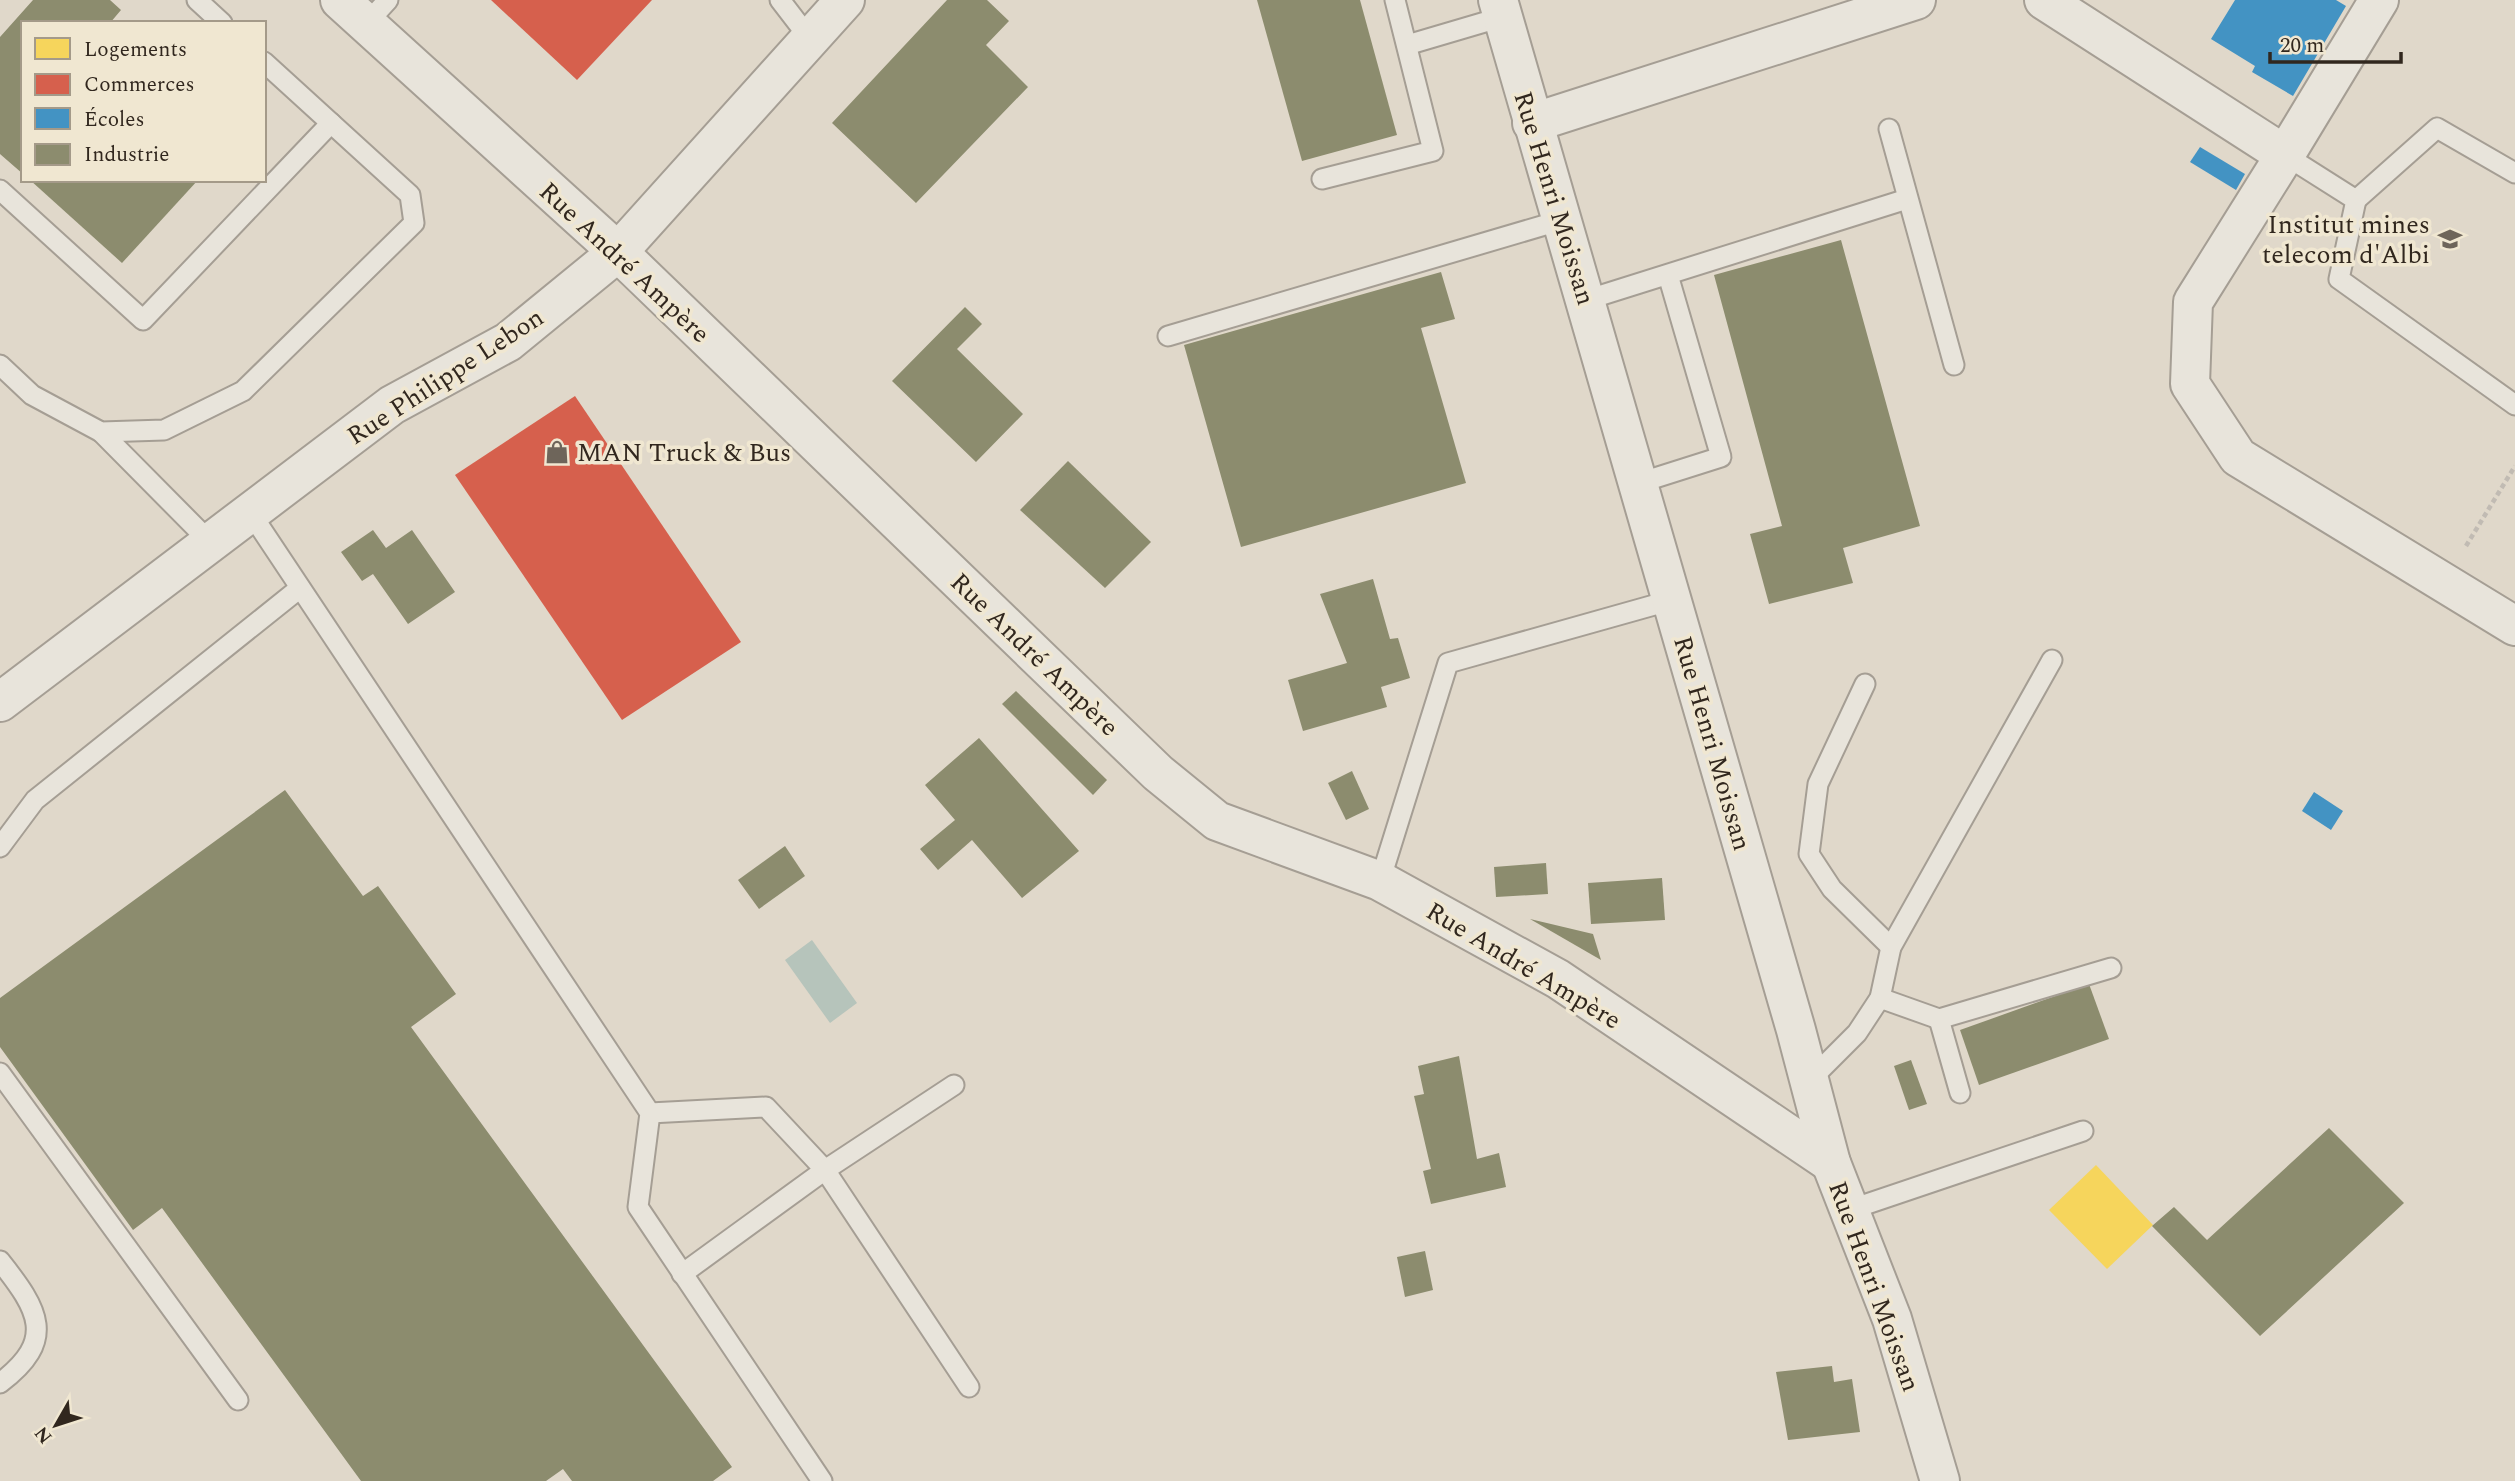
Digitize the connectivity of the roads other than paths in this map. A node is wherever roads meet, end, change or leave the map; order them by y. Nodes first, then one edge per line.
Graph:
1 (197, 0) edge
2 (780, 0) edge
3 (845, 0) edge
4 (1395, 0) edge
5 (1916, 0) edge
6 (2044, 0) edge
7 (2379, 0) edge
8 (365, 8) edge
9 (1500, 8) edge
10 (220, 21) edge
11 (810, 39) junction
12 (1407, 45) junction
13 (266, 64) edge
14 (331, 123) junction
15 (1532, 123) junction
16 (1889, 130) dead end
17 (2285, 155) junction
18 (2515, 173) edge
19 (1322, 179) dead end
20 (0, 190) edge
21 (1908, 199) junction
22 (2356, 200) junction
23 (1562, 220) junction
24 (618, 252) junction
25 (1668, 275) junction
26 (1586, 300) junction
27 (1168, 335) dead end
28 (0, 365) edge
29 (1955, 365) dead end
30 (2515, 405) edge
31 (101, 432) junction
32 (1639, 483) junction
33 (250, 512) junction
34 (210, 542) junction
35 (300, 588) junction
36 (1672, 600) junction
37 (2515, 626) edge
38 (2052, 660) dead end
39 (1865, 684) dead end
40 (0, 702) edge
41 (0, 846) edge
42 (1380, 881) junction
43 (1891, 947) junction
44 (2112, 968) dead end
45 (1880, 999) junction
46 (1939, 1019) junction
47 (0, 1073) edge
48 (1809, 1080) junction
49 (954, 1085) dead end
50 (1960, 1093) dead end
51 (650, 1113) junction
52 (2083, 1131) dead end
53 (1831, 1163) junction
54 (825, 1170) junction
55 (1849, 1210) junction
56 (0, 1261) edge
57 (682, 1274) junction
58 (0, 1383) edge
59 (969, 1387) dead end
60 (238, 1400) dead end
61 (822, 1481) edge
62 (1940, 1481) edge

1 - 10 lane
2 - 11 lane
3 - 11 street, Rue Philippe Lebon
4 - 12 lane
5 - 15 street
6 - 17 street
7 - 17 street
8 - 24 street, Rue André Ampère
9 - 12 lane
9 - 15 street, Rue Henri Moissan
11 - 24 street, Rue Philippe Lebon
12 - 19 lane
13 - 14 lane
14 - 20 lane
14 - 31 lane
15 - 23 street, Rue Henri Moissan
16 - 21 lane
17 - 22 lane
17 - 37 street
18 - 22 lane
21 - 25 lane
21 - 29 lane
22 - 30 lane
23 - 26 street, Rue Henri Moissan
23 - 27 lane
24 - 33 street, Rue Philippe Lebon
24 - 42 street, Rue André Ampère
25 - 26 lane
25 - 32 lane
26 - 32 street, Rue Henri Moissan
28 - 31 lane
31 - 34 lane
32 - 36 street, Rue Henri Moissan
33 - 34 street, Rue Philippe Lebon
33 - 35 lane
34 - 40 street, Rue Philippe Lebon
35 - 41 lane
35 - 51 lane
36 - 42 lane
36 - 48 street, Rue Henri Moissan
38 - 43 lane
39 - 43 lane
42 - 53 street, Rue André Ampère
43 - 45 lane
44 - 46 lane
45 - 46 lane
45 - 48 lane
46 - 50 lane
47 - 60 lane
48 - 53 street, Rue Henri Moissan
49 - 54 lane
51 - 54 lane
51 - 57 lane
52 - 55 lane
53 - 55 street, Rue Henri Moissan
54 - 57 lane
54 - 59 lane
55 - 62 street, Rue Henri Moissan
56 - 58 lane
57 - 61 lane

